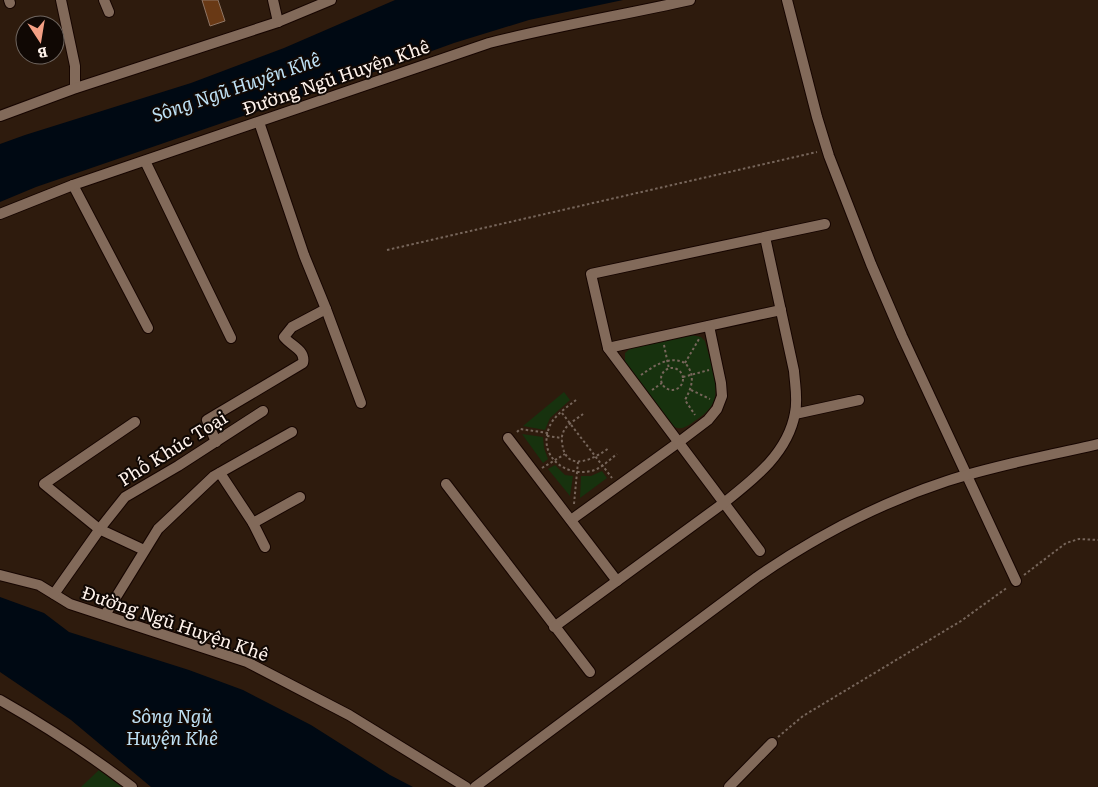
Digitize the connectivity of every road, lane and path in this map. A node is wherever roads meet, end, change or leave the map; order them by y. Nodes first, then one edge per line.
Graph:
1 (61, 0) edge
2 (104, 0) edge
3 (273, 0) edge
4 (332, 0) edge
5 (690, 0) edge
6 (787, 0) edge
7 (109, 12) dead end
8 (278, 22) junction
9 (75, 88) junction
10 (0, 116) edge
11 (259, 122) junction
12 (827, 150) junction
13 (145, 160) junction
14 (73, 185) junction
15 (0, 214) edge
16 (825, 224) dead end
17 (765, 237) junction
18 (388, 250) dead end
19 (326, 309) junction
20 (780, 310) junction
21 (709, 326) junction
22 (148, 328) dead end
23 (231, 338) dead end
24 (699, 339) dead end
25 (663, 343) dead end
26 (608, 348) junction
27 (667, 360) junction
28 (685, 363) junction
29 (669, 369) junction
30 (709, 370) dead end
31 (691, 374) junction
32 (640, 376) dead end
33 (682, 377) junction
34 (662, 383) junction
35 (690, 390) junction
36 (651, 391) dead end
37 (710, 399) dead end
38 (576, 400) dead end
39 (859, 400) dead end
40 (361, 403) dead end
41 (263, 411) dead end
42 (562, 412) junction
43 (583, 414) dead end
44 (795, 414) junction
45 (695, 415) dead end
46 (135, 422) dead end
47 (570, 424) junction
48 (292, 432) dead end
49 (547, 434) junction
50 (512, 436) joint
51 (562, 438) junction
52 (216, 442) junction
53 (678, 442) junction
54 (1098, 444) edge
55 (608, 448) dead end
56 (566, 454) junction
57 (617, 454) dead end
58 (596, 458) junction
59 (554, 460) junction
60 (578, 461) junction
61 (602, 465) junction
62 (542, 468) dead end
63 (577, 472) junction
64 (220, 473) junction
65 (967, 475) junction
66 (612, 478) dead end
67 (446, 484) dead end
68 (300, 498) dead end
69 (725, 502) junction
70 (574, 504) dead end
71 (571, 520) junction
72 (253, 523) junction
73 (99, 529) junction
74 (1098, 540) edge
75 (265, 547) dead end
76 (144, 550) junction
77 (760, 550) dead end
78 (0, 574) edge
79 (617, 581) junction
80 (1016, 581) junction
81 (54, 594) junction
82 (104, 615) junction
83 (554, 627) junction
84 (590, 672) dead end
85 (0, 700) edge
86 (772, 743) joint
87 (132, 787) edge
88 (466, 787) edge
89 (476, 787) edge
90 (729, 787) edge

1 - 9 street
2 - 7 street
3 - 8 street
4 - 8 street
5 - 11 street, Đường Ngũ Huyện Khê
6 - 12 street
8 - 9 street
9 - 10 street
11 - 13 street, Đường Ngũ Huyện Khê
11 - 19 street
12 - 18 path
12 - 65 street
13 - 14 street, Đường Ngũ Huyện Khê
13 - 23 street
14 - 15 street, Đường Ngũ Huyện Khê
14 - 22 street
16 - 17 street
17 - 20 street
17 - 26 street
19 - 40 street
19 - 52 street
20 - 21 street
20 - 44 street
21 - 26 street
21 - 53 street
24 - 28 path
25 - 27 path
26 - 53 street
27 - 28 path
27 - 29 path
27 - 32 path
28 - 31 path
29 - 33 path
29 - 34 path
30 - 31 path
31 - 33 path
31 - 35 path
33 - 34 path
34 - 36 path
35 - 37 path
35 - 45 path
38 - 42 path
39 - 44 street
41 - 52 street, Phố Khúc Toại
42 - 47 path
42 - 49 path
43 - 47 path
44 - 69 street
46 - 73 street
47 - 51 path
47 - 58 path
48 - 64 street
49 - 50 path
49 - 51 path
49 - 59 path
50 - 71 street
51 - 56 path
52 - 73 street, Phố Khúc Toại
53 - 69 street
53 - 71 street
54 - 65 street
55 - 58 path
56 - 59 path
56 - 60 path
57 - 61 path
58 - 60 path
58 - 61 path
59 - 62 path
59 - 63 path
60 - 63 path
61 - 63 path
61 - 66 path
63 - 70 path
64 - 72 street
64 - 76 street
65 - 80 street
65 - 89 street
67 - 83 street
68 - 72 street
69 - 77 street
69 - 79 street
71 - 79 street
72 - 75 street
73 - 76 street
73 - 81 street, Phố Khúc Toại
74 - 80 path
76 - 82 street
78 - 81 street, Đường Ngũ Huyện Khê
79 - 83 street
80 - 86 path
81 - 82 street, Đường Ngũ Huyện Khê
82 - 88 street, Đường Ngũ Huyện Khê
83 - 84 street
85 - 87 street
86 - 90 street

